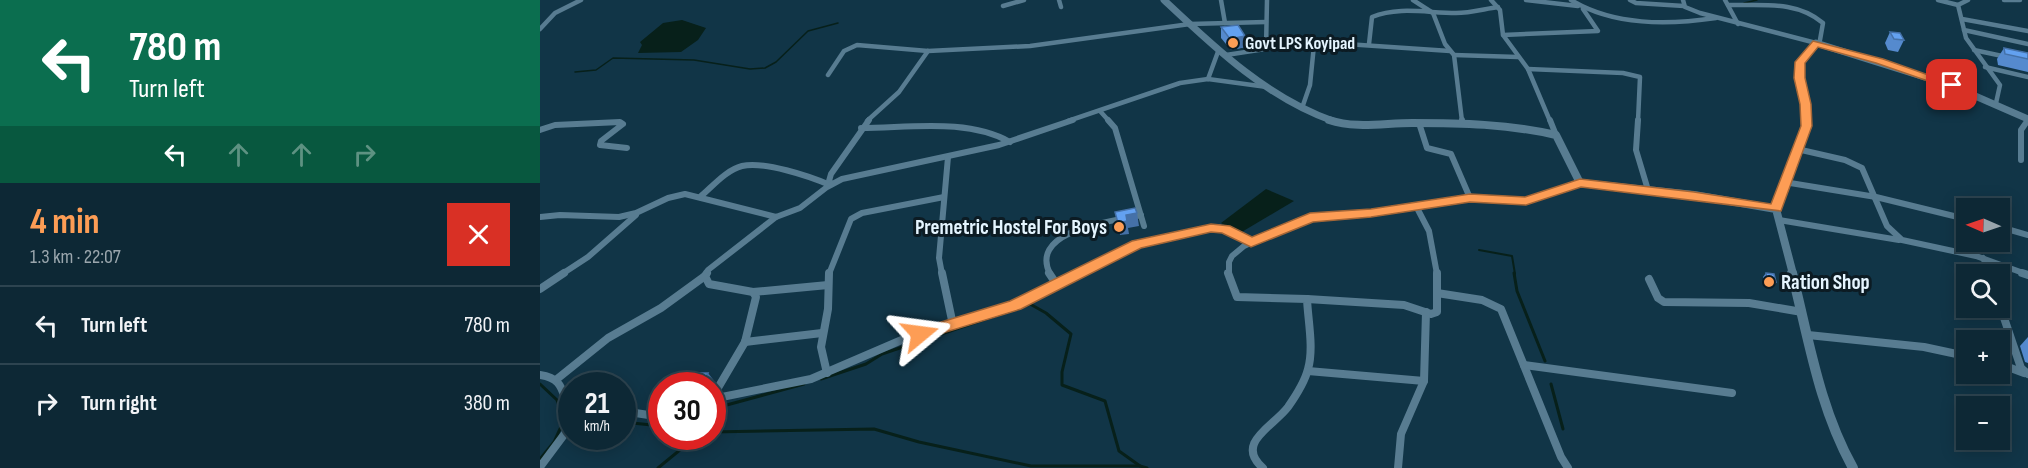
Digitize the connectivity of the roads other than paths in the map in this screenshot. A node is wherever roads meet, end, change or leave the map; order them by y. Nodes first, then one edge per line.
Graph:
1 (582, 0) edge
2 (1024, 0) edge
3 (1059, 0) edge
4 (1164, 0) edge
5 (1221, 0) edge
6 (1268, 0) edge
7 (1413, 0) edge
8 (1491, 0) edge
9 (1526, 0) edge
10 (1571, 0) edge
11 (1630, 0) edge
12 (1938, 0) edge
13 (1968, 0) edge
14 (2004, 0) edge
15 (2020, 0) edge
16 (1684, 3) edge
17 (1726, 3) edge
18 (1959, 5) junction
19 (1003, 6) dead end
20 (1061, 7) dead end
21 (1498, 7) junction
22 (1581, 7) junction
23 (1433, 13) junction
24 (1716, 18) junction
25 (1962, 18) junction
26 (1225, 22) junction
27 (1266, 22) junction
28 (1190, 24) junction
29 (1738, 24) junction
30 (540, 29) edge
31 (1964, 30) junction
32 (2028, 31) edge
33 (1503, 35) junction
34 (1818, 42) junction
35 (1369, 44) junction
36 (2028, 44) edge
37 (1314, 45) junction
38 (1266, 49) junction
39 (1974, 50) junction
40 (928, 51) junction
41 (1223, 52) junction
42 (1452, 53) junction
43 (1518, 57) junction
44 (2017, 59) edge
45 (1985, 67) junction
46 (1528, 69) junction
47 (828, 75) dead end
48 (2028, 77) edge
49 (1209, 79) junction
50 (1268, 87) junction
51 (1996, 103) junction
52 (1302, 108) junction
53 (1100, 111) junction
54 (2028, 120) edge
55 (1419, 123) junction
56 (1462, 123) junction
57 (861, 129) junction
58 (540, 130) edge
59 (1556, 135) junction
60 (1010, 142) junction
61 (627, 148) dead end
62 (1797, 149) junction
63 (948, 157) junction
64 (2021, 160) dead end
65 (1784, 182) junction
66 (1580, 183) junction
67 (831, 184) junction
68 (1648, 190) junction
69 (700, 197) junction
70 (944, 197) junction
71 (1876, 197) junction
72 (1470, 198) junction
73 (1416, 206) junction
74 (1776, 208) junction
75 (638, 213) junction
76 (1141, 215) junction
77 (540, 217) edge
78 (776, 217) junction
79 (1956, 217) edge
80 (1779, 220) junction
81 (1144, 226) dead end
82 (2010, 230) edge
83 (2026, 234) edge
84 (1902, 240) junction
85 (1251, 242) junction
86 (1982, 258) junction
87 (1988, 264) edge
88 (2028, 275) edge
89 (705, 276) junction
90 (1649, 279) dead end
91 (828, 285) junction
92 (1057, 285) junction
93 (540, 289) edge
94 (753, 292) junction
95 (1437, 293) junction
96 (1307, 299) junction
97 (1426, 312) junction
98 (1803, 312) junction
99 (2004, 318) edge
100 (953, 325) junction
101 (822, 333) junction
102 (1809, 335) junction
103 (745, 342) junction
104 (1956, 354) edge
105 (1524, 365) junction
106 (2010, 368) edge
107 (1308, 371) junction
108 (827, 373) junction
109 (726, 374) edge
110 (2028, 374) edge
111 (540, 375) edge
112 (557, 379) joint
113 (1424, 381) junction
114 (1732, 393) dead end
115 (726, 396) edge
116 (558, 443) edge
117 (540, 467) edge
118 (1263, 468) edge
119 (1398, 468) edge
120 (1567, 468) edge
121 (1853, 468) edge

1 - 30 street
2 - 19 street
3 - 20 street
4 - 28 street
5 - 26 street
6 - 27 street
7 - 23 street
8 - 21 street
9 - 22 street
10 - 22 street
11 - 16 street
12 - 18 street
13 - 18 street
14 - 15 street
16 - 24 street
17 - 29 street
17 - 34 street
18 - 25 street
21 - 23 street
21 - 33 street
22 - 24 street
22 - 33 street
23 - 35 street
23 - 42 street
24 - 29 street
25 - 31 street
25 - 32 street
26 - 27 street
26 - 28 street
27 - 38 street
28 - 40 street
28 - 41 street
29 - 34 street
31 - 36 street
31 - 39 street
33 - 43 street
34 - 51 street
34 - 62 street
35 - 37 street
35 - 42 street
37 - 38 street
37 - 52 street
38 - 41 street
39 - 44 street
39 - 45 street
40 - 47 street
40 - 57 street
41 - 49 street
41 - 50 street
42 - 43 street
42 - 56 street
43 - 46 street
45 - 48 street
45 - 51 street
46 - 59 street
46 - 68 street
49 - 50 street
49 - 53 street
50 - 52 street
51 - 54 street
52 - 55 street
53 - 60 street
53 - 76 street
54 - 64 street
55 - 56 street
55 - 72 street
56 - 59 street
57 - 60 street
57 - 67 street
58 - 61 street
59 - 66 street
60 - 63 street
62 - 65 street
62 - 71 street
63 - 67 street
63 - 70 street
65 - 71 street
65 - 74 street
66 - 68 street
66 - 72 street
67 - 69 street
67 - 78 street
68 - 74 street
69 - 75 street
69 - 78 street
70 - 91 street
70 - 100 street
71 - 79 street
71 - 84 street
72 - 73 street
73 - 85 street
73 - 95 street
74 - 80 street
75 - 77 street
75 - 93 street
76 - 81 street
76 - 92 street
78 - 89 street
80 - 84 street
80 - 98 street
82 - 83 street
84 - 86 street
85 - 92 street
85 - 96 street
86 - 87 street
86 - 88 street
89 - 94 street
89 - 112 street
90 - 98 street
91 - 94 street
91 - 101 street
92 - 100 street
94 - 103 street
95 - 97 street
95 - 105 street
96 - 97 street
96 - 107 street
97 - 113 street
98 - 102 street
99 - 110 street
100 - 108 street
101 - 103 street
101 - 108 street
102 - 104 street
102 - 121 street
103 - 109 street
105 - 114 street
105 - 120 street
106 - 110 street
107 - 113 street
107 - 118 street
108 - 115 street
111 - 112 street
113 - 119 street
116 - 117 street

